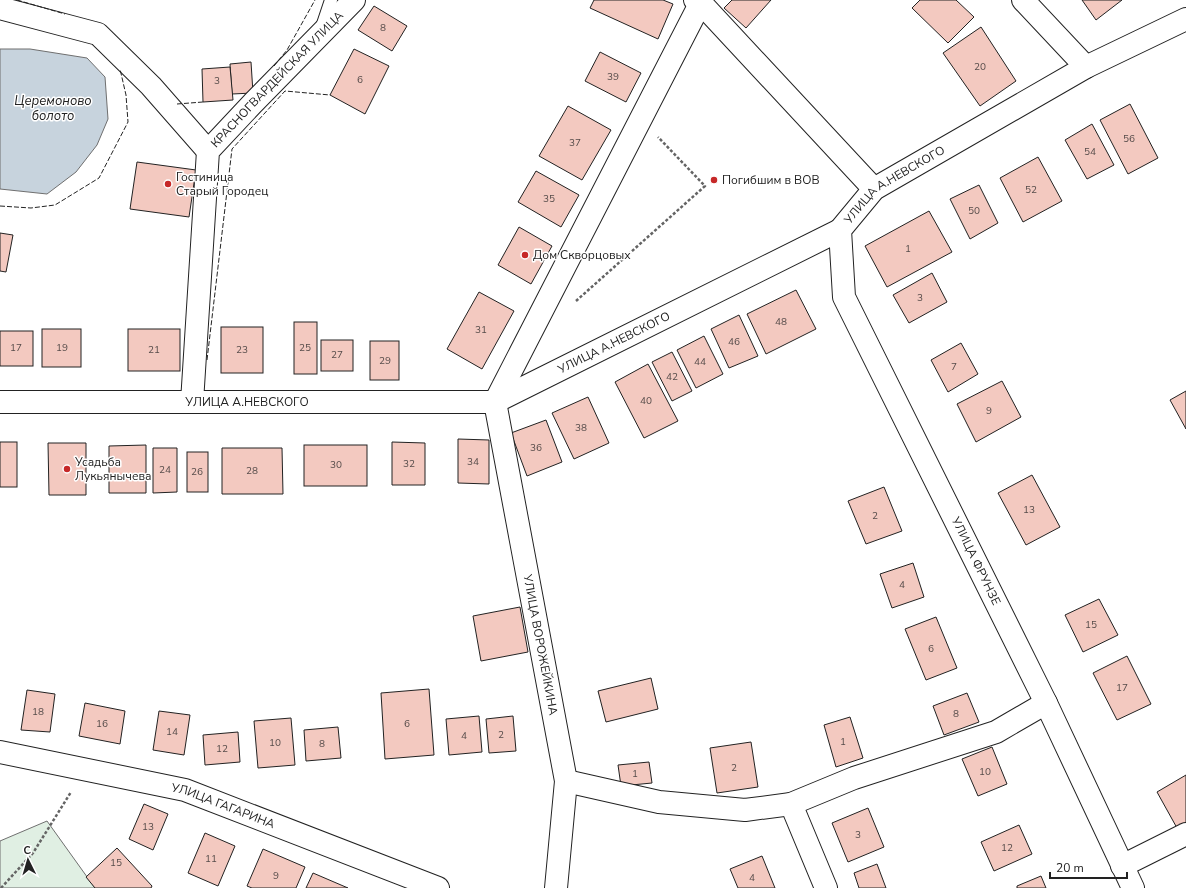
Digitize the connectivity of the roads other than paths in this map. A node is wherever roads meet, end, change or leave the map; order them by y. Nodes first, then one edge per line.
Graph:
1 (331, 0) edge
2 (354, 0) edge
3 (1023, 0) edge
4 (699, 1) edge
5 (0, 8) edge
6 (1186, 19) edge
7 (320, 34) junction
8 (1086, 67) junction
9 (208, 151) junction
10 (874, 189) junction
11 (840, 230) junction
12 (0, 402) edge
13 (192, 402) junction
14 (495, 402) junction
15 (1046, 703) junction
16 (0, 752) edge
17 (566, 781) junction
18 (791, 804) junction
19 (1186, 834) edge
20 (1122, 866) junction
21 (438, 888) edge
22 (556, 888) edge
23 (826, 888) edge
24 (1132, 888) edge

1 - 7 lane
2 - 7 street, КРАСНОГВАРДЕЙСКАЯ УЛИЦА
3 - 8 street
4 - 10 street
4 - 14 street
5 - 9 street
6 - 8 street, УЛИЦА А.НЕВСКОГО
7 - 9 street, КРАСНОГВАРДЕЙСКАЯ УЛИЦА
8 - 10 street, УЛИЦА А.НЕВСКОГО
9 - 13 street, КРАСНОГВАРДЕЙСКАЯ УЛИЦА
10 - 11 street, УЛИЦА А.НЕВСКОГО
11 - 14 street, УЛИЦА А.НЕВСКОГО
11 - 15 street, УЛИЦА ФРУНЗЕ
12 - 13 street, УЛИЦА А.НЕВСКОГО
13 - 14 street, УЛИЦА А.НЕВСКОГО
14 - 17 street, УЛИЦА ВОРОЖЕЙКИНА
15 - 18 street
15 - 20 street, УЛИЦА ФРУНЗЕ
16 - 21 street, УЛИЦА ГАГАРИНА
17 - 18 street
17 - 22 street, УЛИЦА ВОРОЖЕЙКИНА
18 - 23 street
19 - 20 street
20 - 24 street, УЛИЦА ФРУНЗЕ

